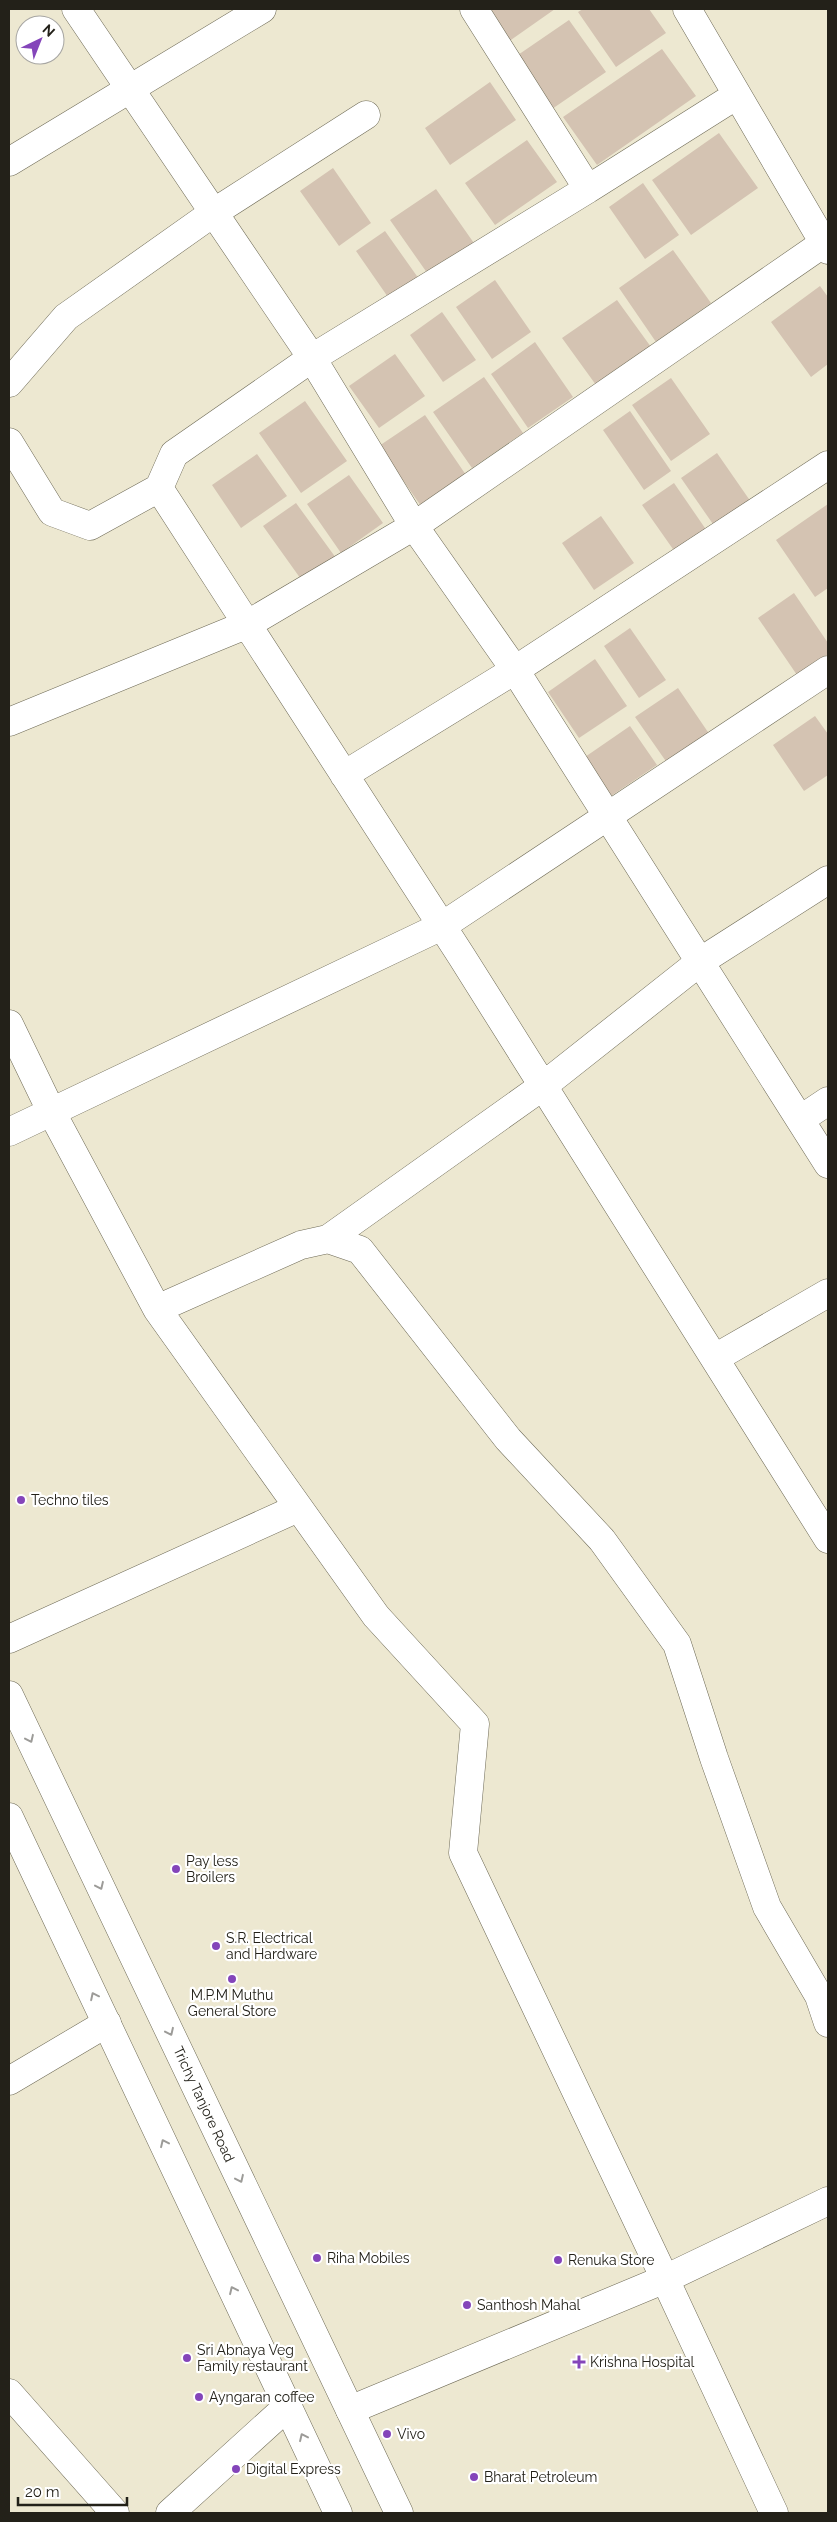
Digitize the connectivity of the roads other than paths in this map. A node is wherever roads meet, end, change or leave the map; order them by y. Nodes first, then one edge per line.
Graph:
1 (76, 9) edge
2 (262, 9) edge
3 (474, 9) edge
4 (687, 9) edge
5 (130, 89) junction
6 (737, 95) junction
7 (366, 115) dead end
8 (9, 162) edge
9 (588, 188) junction
10 (213, 214) junction
11 (826, 247) edge
12 (312, 358) junction
13 (9, 383) edge
14 (9, 442) edge
15 (828, 464) edge
16 (159, 488) junction
17 (414, 526) junction
18 (248, 624) junction
19 (515, 670) junction
20 (828, 670) edge
21 (9, 722) edge
22 (344, 775) junction
23 (608, 816) junction
24 (828, 880) edge
25 (442, 926) junction
26 (700, 961) junction
27 (9, 1024) edge
28 (543, 1086) junction
29 (828, 1101) edge
30 (51, 1111) junction
31 (801, 1119) junction
32 (9, 1132) edge
33 (828, 1164) edge
34 (328, 1239) junction
35 (828, 1293) edge
36 (157, 1309) junction
37 (715, 1358) junction
38 (298, 1508) junction
39 (828, 1539) edge
40 (9, 1639) edge
41 (9, 1695) edge
42 (9, 1817) edge
43 (824, 1993) edge
44 (107, 2023) junction
45 (828, 2023) edge
46 (9, 2080) edge
47 (828, 2201) edge
48 (665, 2279) junction
49 (9, 2393) edge
50 (288, 2406) junction
51 (350, 2410) junction
52 (115, 2513) edge
53 (170, 2513) edge
54 (338, 2513) edge
55 (399, 2513) edge
56 (774, 2513) edge

1 - 5 main road
2 - 5 main road
3 - 9 main road
4 - 6 main road
5 - 8 main road
5 - 10 main road
6 - 9 main road
6 - 11 main road
7 - 10 main road
9 - 12 main road
10 - 12 main road
10 - 13 main road
11 - 17 main road
12 - 16 main road
12 - 17 main road
14 - 16 main road
15 - 19 main road
16 - 18 main road
17 - 18 main road
17 - 19 main road
18 - 21 main road
18 - 22 main road
19 - 22 main road
19 - 23 main road
20 - 23 main road
22 - 25 main road
23 - 25 main road
23 - 26 main road
24 - 26 main road
25 - 28 main road
25 - 30 main road
26 - 28 main road
26 - 31 main road
27 - 30 main road
28 - 34 main road
28 - 37 main road
29 - 31 main road
30 - 32 main road
30 - 36 main road
31 - 33 main road
34 - 36 main road
34 - 43 main road
35 - 37 main road
36 - 38 main road
37 - 39 main road
38 - 40 main road
38 - 48 main road
41 -> 51 main road, Trichy Tanjore Road
44 -> 42 main road
43 - 45 main road
44 - 46 main road
50 -> 44 main road
47 - 48 main road
48 - 51 main road
48 - 56 main road
49 - 52 main road
50 - 53 main road
54 -> 50 main road
51 - 55 main road, Trichy Tanjore Road

